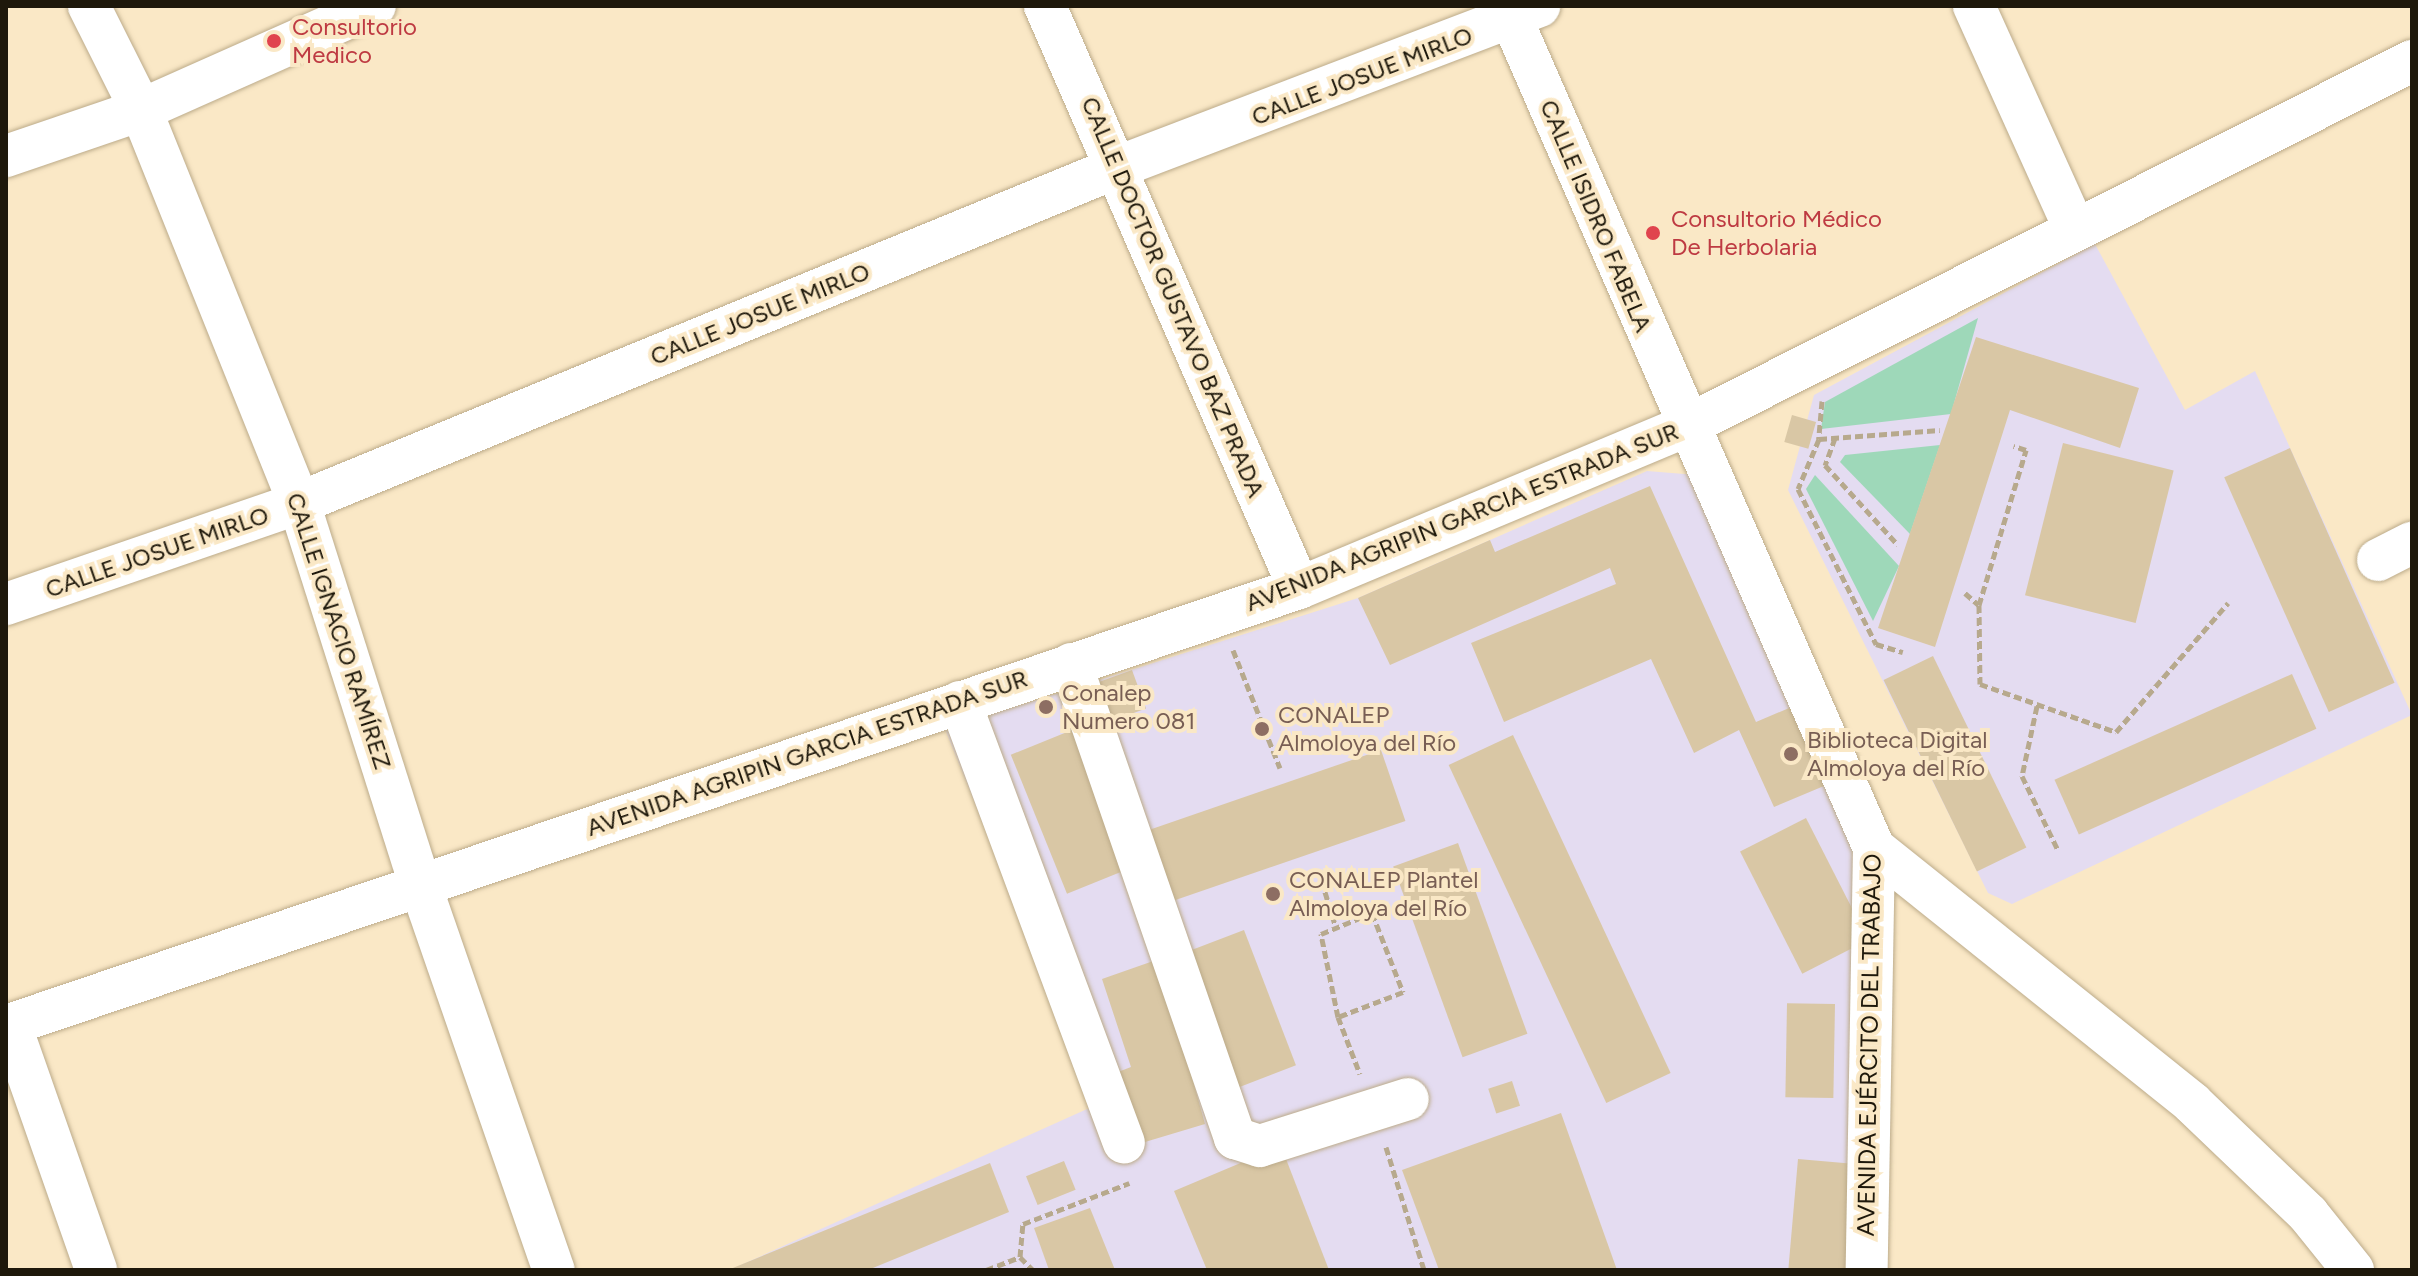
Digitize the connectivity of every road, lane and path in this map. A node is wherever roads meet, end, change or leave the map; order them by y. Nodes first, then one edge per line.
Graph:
1 (89, 6) edge
2 (375, 6) edge
3 (1045, 6) edge
4 (1974, 6) edge
5 (1519, 11) edge
6 (2412, 61) edge
7 (141, 110) junction
8 (6, 156) edge
9 (1118, 167) junction
10 (2074, 227) junction
11 (1686, 426) junction
12 (1940, 430) dead end
13 (1835, 438) junction
14 (2014, 446) dead end
15 (299, 503) junction
16 (1898, 545) dead end
17 (1299, 588) junction
18 (1965, 593) dead end
19 (2228, 603) dead end
20 (6, 604) edge
21 (1979, 605) junction
22 (1219, 614) junction
23 (1903, 652) dead end
24 (1071, 664) junction
25 (960, 702) junction
26 (2037, 706) junction
27 (1280, 768) dead end
28 (1874, 848) junction
29 (2058, 850) dead end
30 (1318, 869) dead end
31 (420, 884) junction
32 (1336, 928) junction
33 (1338, 1017) junction
34 (8, 1025) edge
35 (1391, 1104) junction
36 (1124, 1142) joint
37 (1020, 1257) junction
38 (96, 1270) edge
39 (554, 1270) edge
40 (986, 1270) edge
41 (1033, 1270) edge
42 (1424, 1270) edge
43 (1867, 1270) edge
44 (2353, 1270) edge

1 - 7 street, CALLE IGNACIO RAMÍREZ
2 - 7 street
3 - 9 street, CALLE DOCTOR GUSTAVO BAZ PRADA
4 - 10 street
5 - 9 street, CALLE JOSUE MIRLO
5 - 11 street, CALLE ISIDRO FABELA
6 - 10 street, AVENIDA AGRIPIN GARCIA ESTRADA SUR
7 - 8 street
7 - 15 street, CALLE IGNACIO RAMÍREZ
9 - 15 street, CALLE JOSUE MIRLO
9 - 17 street, CALLE DOCTOR GUSTAVO BAZ PRADA
10 - 11 street, AVENIDA AGRIPIN GARCIA ESTRADA SUR
11 - 17 street, AVENIDA AGRIPIN GARCIA ESTRADA SUR
11 - 28 street, AVENIDA EJÉRCITO DEL TRABAJO
12 - 13 path
13 - 16 path
13 - 23 path
14 - 21 path
15 - 20 street, CALLE JOSUE MIRLO
15 - 31 street, CALLE IGNACIO RAMÍREZ
17 - 22 street, AVENIDA AGRIPIN GARCIA ESTRADA SUR
18 - 21 path
19 - 26 path
21 - 26 path
22 - 24 street, AVENIDA AGRIPIN GARCIA ESTRADA SUR
22 - 27 path
24 - 25 street, AVENIDA AGRIPIN GARCIA ESTRADA SUR
24 - 35 street
25 - 31 street, AVENIDA AGRIPIN GARCIA ESTRADA SUR
25 - 36 street
26 - 29 path
28 - 43 street, AVENIDA EJÉRCITO DEL TRABAJO
28 - 44 street
30 - 32 path
31 - 34 street, AVENIDA AGRIPIN GARCIA ESTRADA SUR
31 - 39 street, CALLE IGNACIO RAMÍREZ
32 - 33 path
32 - 33 path
33 - 35 path
34 - 38 street
35 - 42 path
36 - 37 path
37 - 40 path
37 - 41 path

